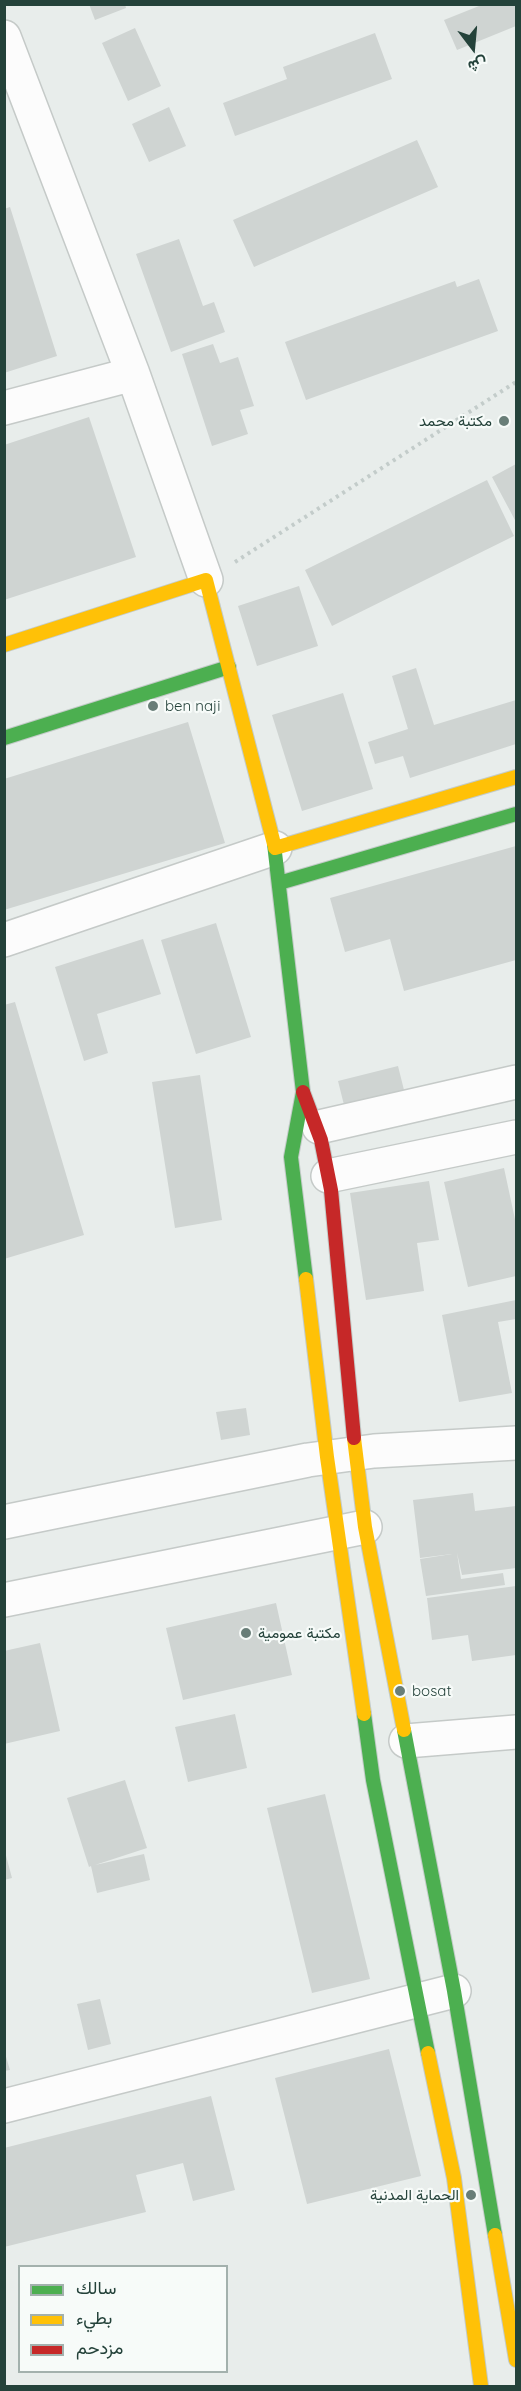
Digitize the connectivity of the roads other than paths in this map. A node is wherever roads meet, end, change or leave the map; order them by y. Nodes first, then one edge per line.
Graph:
1 (4, 37) edge
2 (134, 374) junction
3 (4, 408) edge
4 (206, 580) junction
5 (4, 645) edge
6 (229, 668) junction
7 (4, 738) edge
8 (516, 777) edge
9 (516, 814) edge
10 (274, 848) junction
11 (279, 884) junction
12 (4, 940) edge
13 (516, 1082) edge
14 (303, 1092) junction
15 (319, 1127) junction
16 (516, 1137) edge
17 (328, 1176) junction
18 (516, 1443) edge
19 (341, 1455) junction
20 (4, 1521) edge
21 (351, 1530) junction
22 (4, 1600) edge
23 (516, 1732) edge
24 (406, 1741) junction
25 (454, 1991) junction
26 (420, 2000) junction
27 (456, 2104) junction
28 (4, 2106) edge
29 (516, 2360) edge
30 (481, 2386) edge

1 - 2 street
2 - 3 street
2 - 4 street
4 - 5 main road
4 - 6 main road
6 - 7 main road
6 - 10 main road
8 - 10 main road
9 - 11 main road
10 - 11 main road
10 - 12 street
11 - 14 main road
13 - 15 street
14 - 15 main road
14 - 19 main road
15 - 17 main road
16 - 17 street
17 - 19 main road
18 - 19 street
19 - 20 street
19 - 21 main road
19 - 21 main road
21 - 22 street
21 - 24 main road
21 - 26 main road
23 - 24 street
24 - 25 main road
25 - 26 street
25 - 27 main road
26 - 27 main road
26 - 28 street
27 - 29 main road
27 - 30 main road

